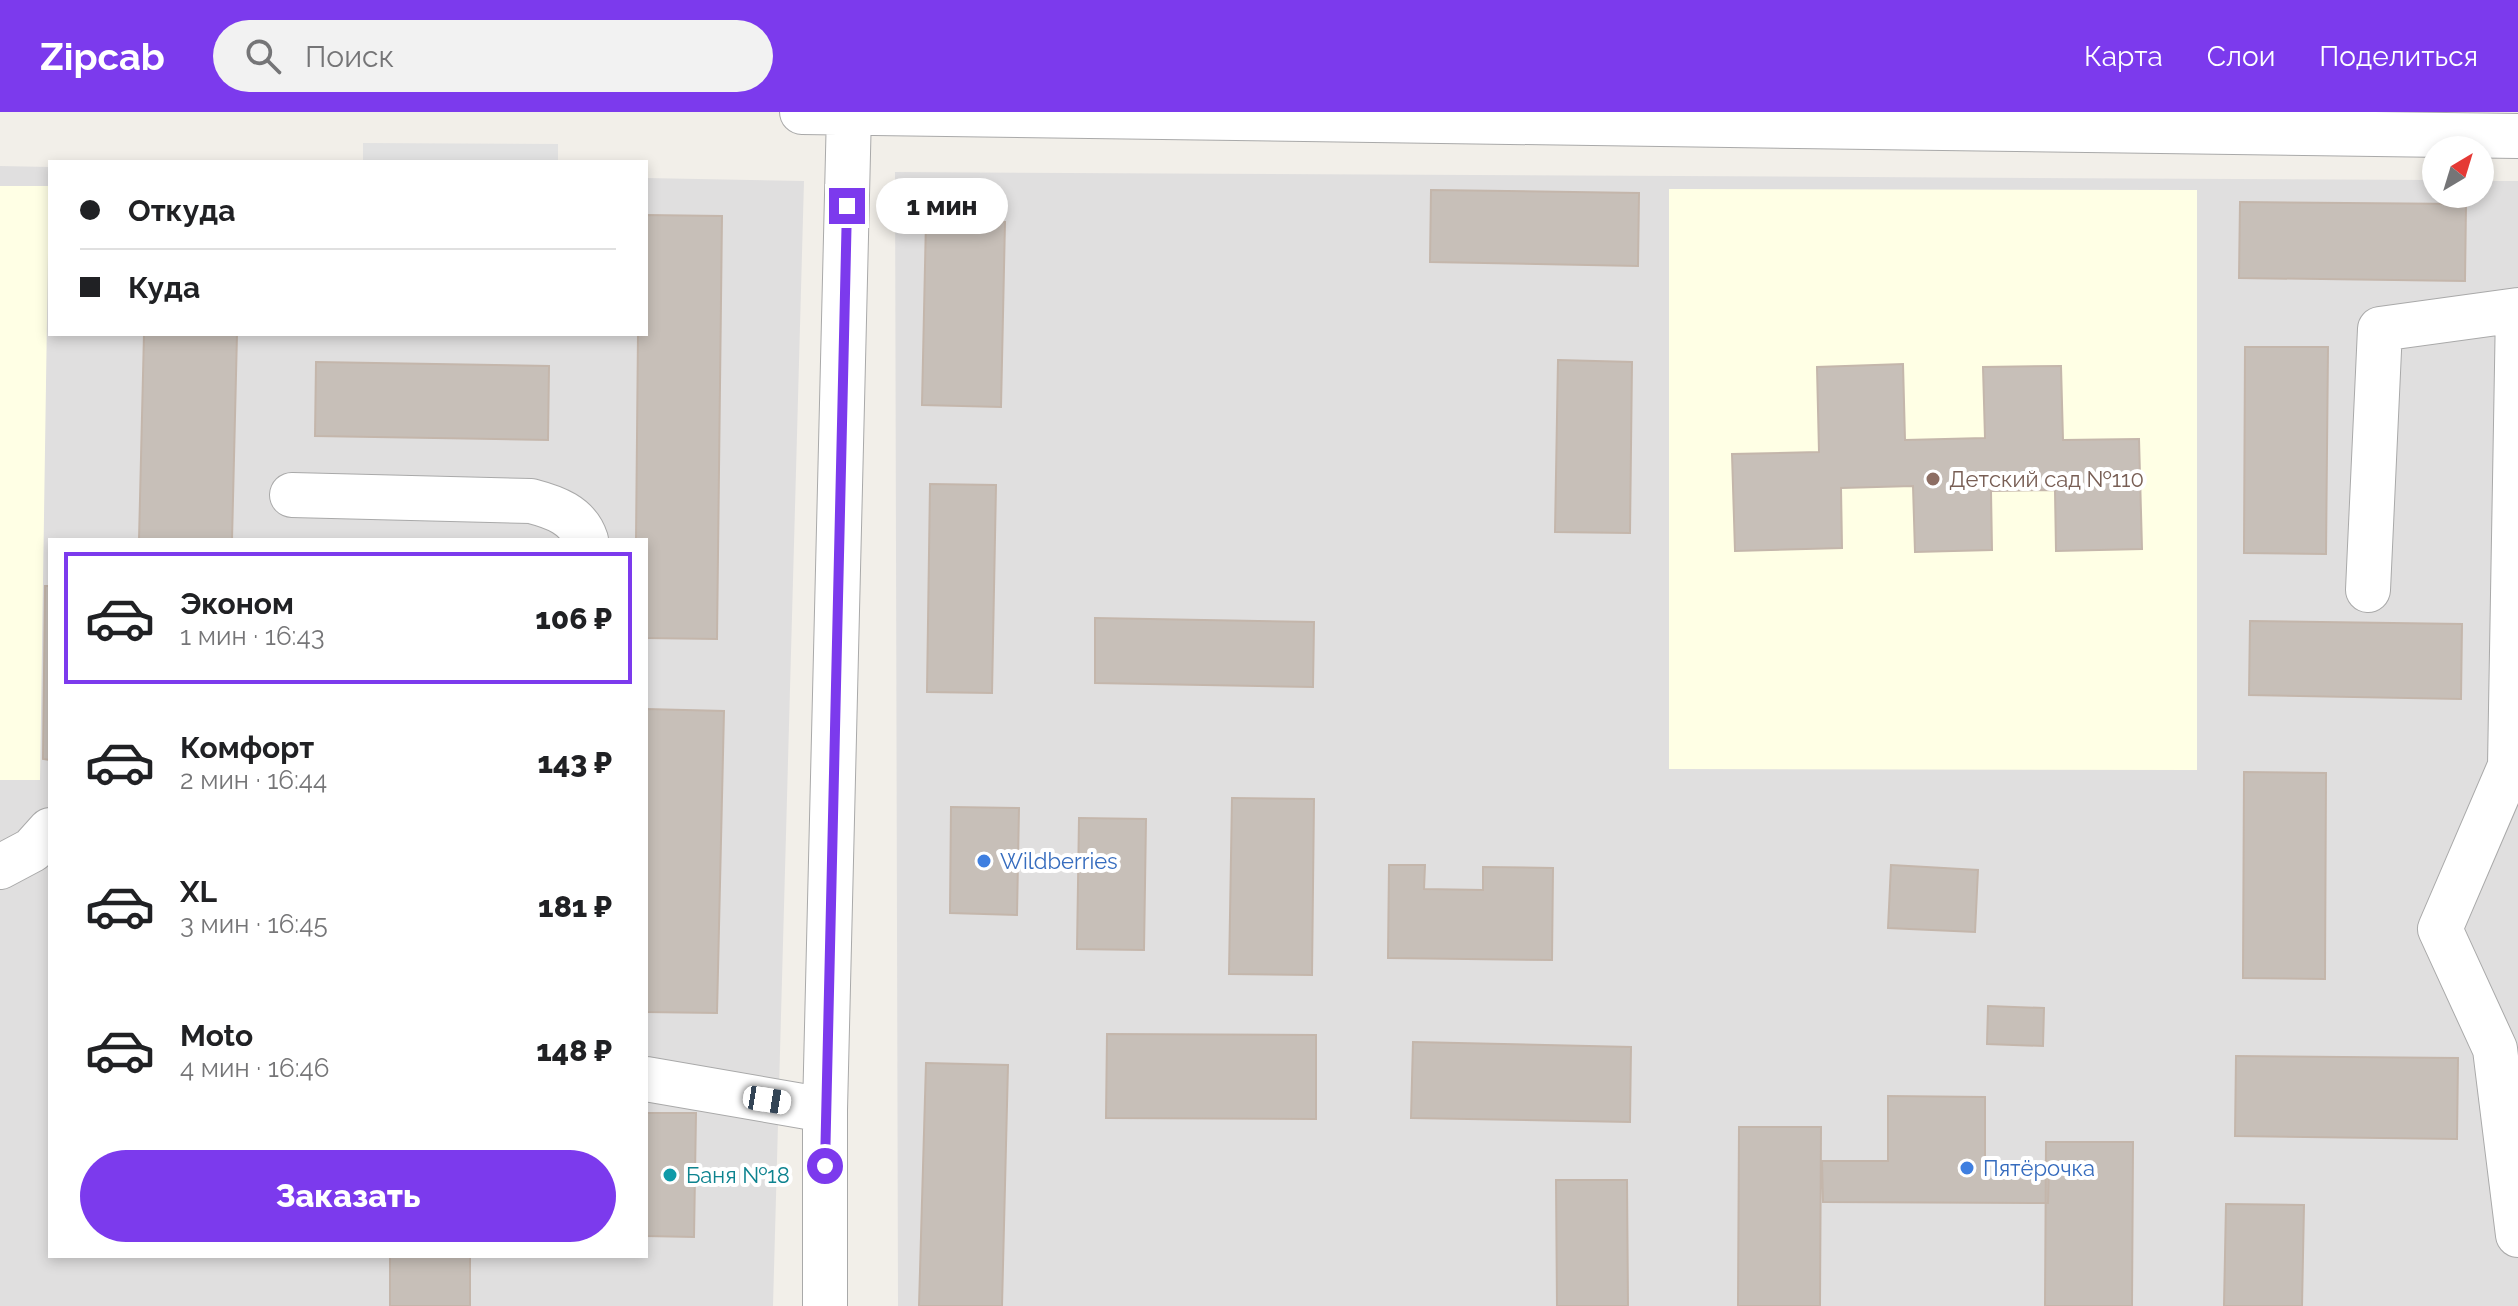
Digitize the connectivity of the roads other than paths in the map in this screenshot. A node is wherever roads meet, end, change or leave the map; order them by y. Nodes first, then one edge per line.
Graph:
1 (802, 112) edge
2 (849, 112) edge
3 (2495, 128) edge
4 (2518, 310) edge
5 (292, 495) dead end
6 (585, 538) edge
7 (2368, 590) dead end
8 (2514, 766) edge
9 (48, 832) edge
10 (0, 867) edge
11 (648, 1079) edge
12 (825, 1110) junction
13 (2518, 1235) edge
14 (825, 1306) edge

1 - 2 street
2 - 3 street
2 - 12 street
4 - 7 street
4 - 8 street
5 - 6 street
8 - 13 street
9 - 10 street
11 - 12 street
12 - 14 street

